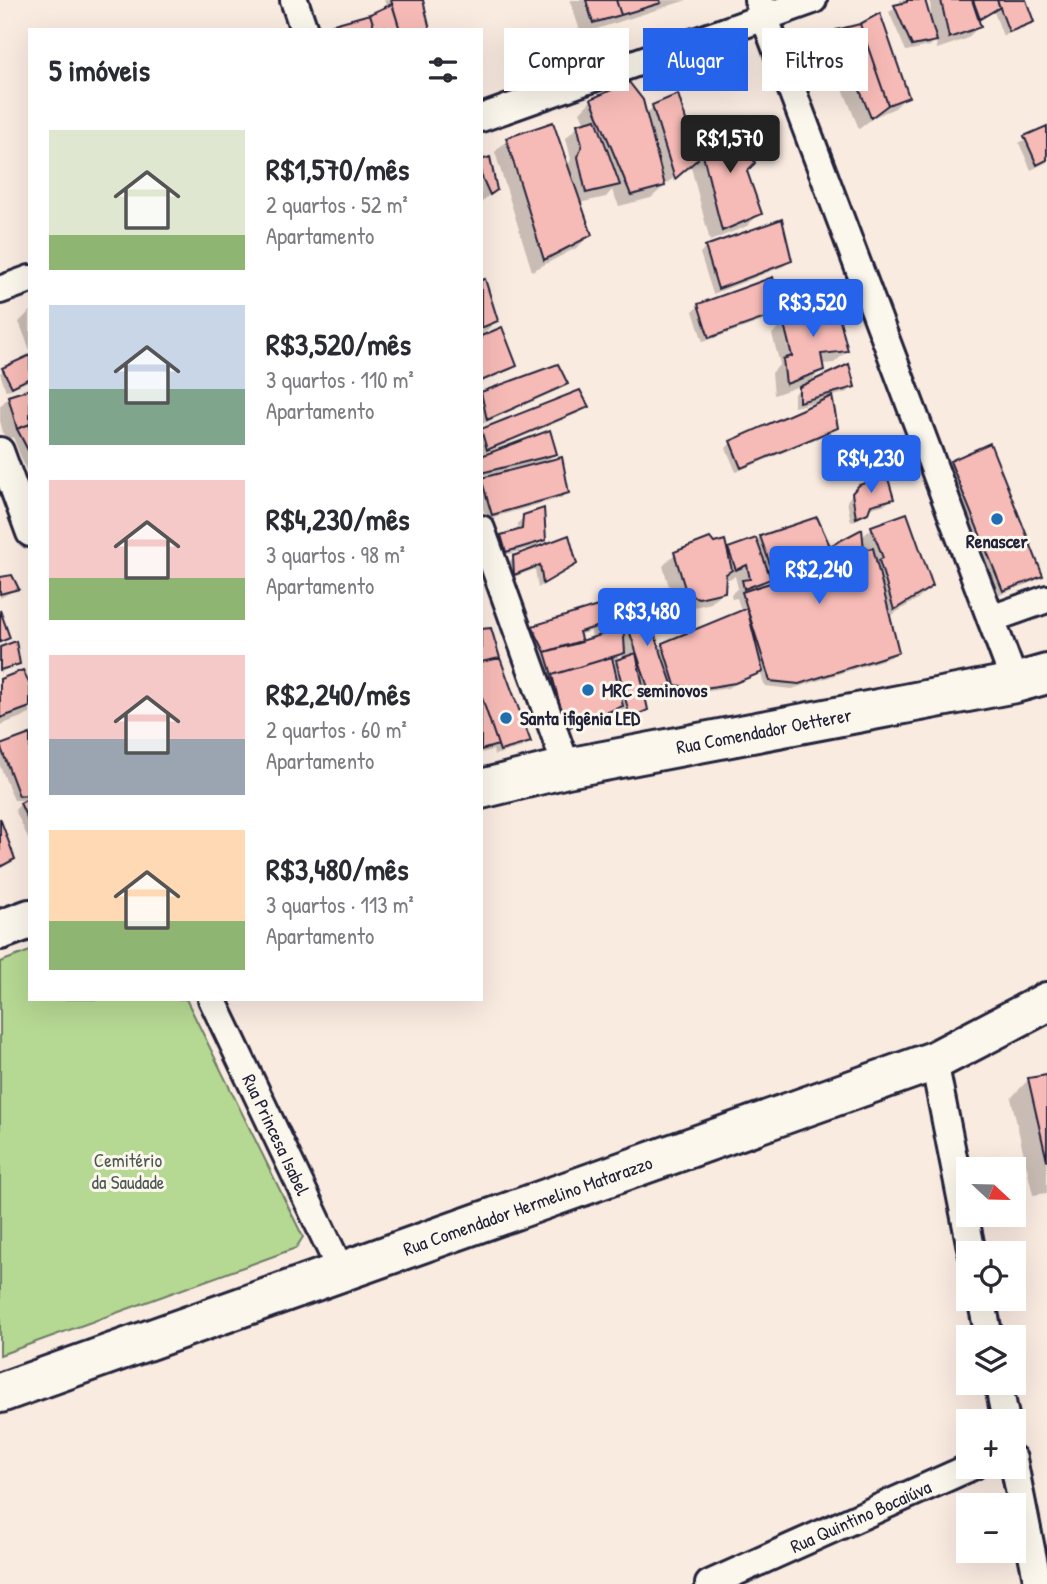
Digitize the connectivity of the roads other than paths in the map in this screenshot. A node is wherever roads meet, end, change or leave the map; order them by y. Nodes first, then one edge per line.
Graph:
1 (294, 0) edge
2 (813, 0) edge
3 (761, 9) edge
4 (303, 28) edge
5 (483, 117) edge
6 (28, 280) edge
7 (0, 290) edge
8 (0, 450) edge
9 (28, 527) edge
10 (483, 535) edge
11 (1047, 599) edge
12 (991, 619) junction
13 (1031, 679) edge
14 (567, 768) junction
15 (483, 789) edge
16 (28, 920) edge
17 (0, 930) edge
18 (213, 1001) edge
19 (1047, 1002) edge
20 (933, 1061) junction
21 (970, 1241) edge
22 (341, 1271) junction
23 (0, 1393) edge
24 (956, 1474) edge
25 (1017, 1479) edge
26 (709, 1584) edge
27 (1038, 1584) edge

1 - 4 street
2 - 3 street
3 - 5 street
3 - 12 street
6 - 7 street
8 - 9 street
10 - 14 street
11 - 12 street
12 - 13 street
13 - 14 main road, Rua Comendador Oetterer
14 - 15 main road, Rua Comendador Oetterer
16 - 17 main road
18 - 22 street, Rua Princesa Isabel
19 - 20 main road, Rua Comendador Hermelino Matarazzo
20 - 21 street
20 - 22 main road, Rua Comendador Hermelino Matarazzo
22 - 23 main road, Rua Comendador Hermelino Matarazzo
24 - 26 street, Rua Quintino Bocaiúva
25 - 27 street

